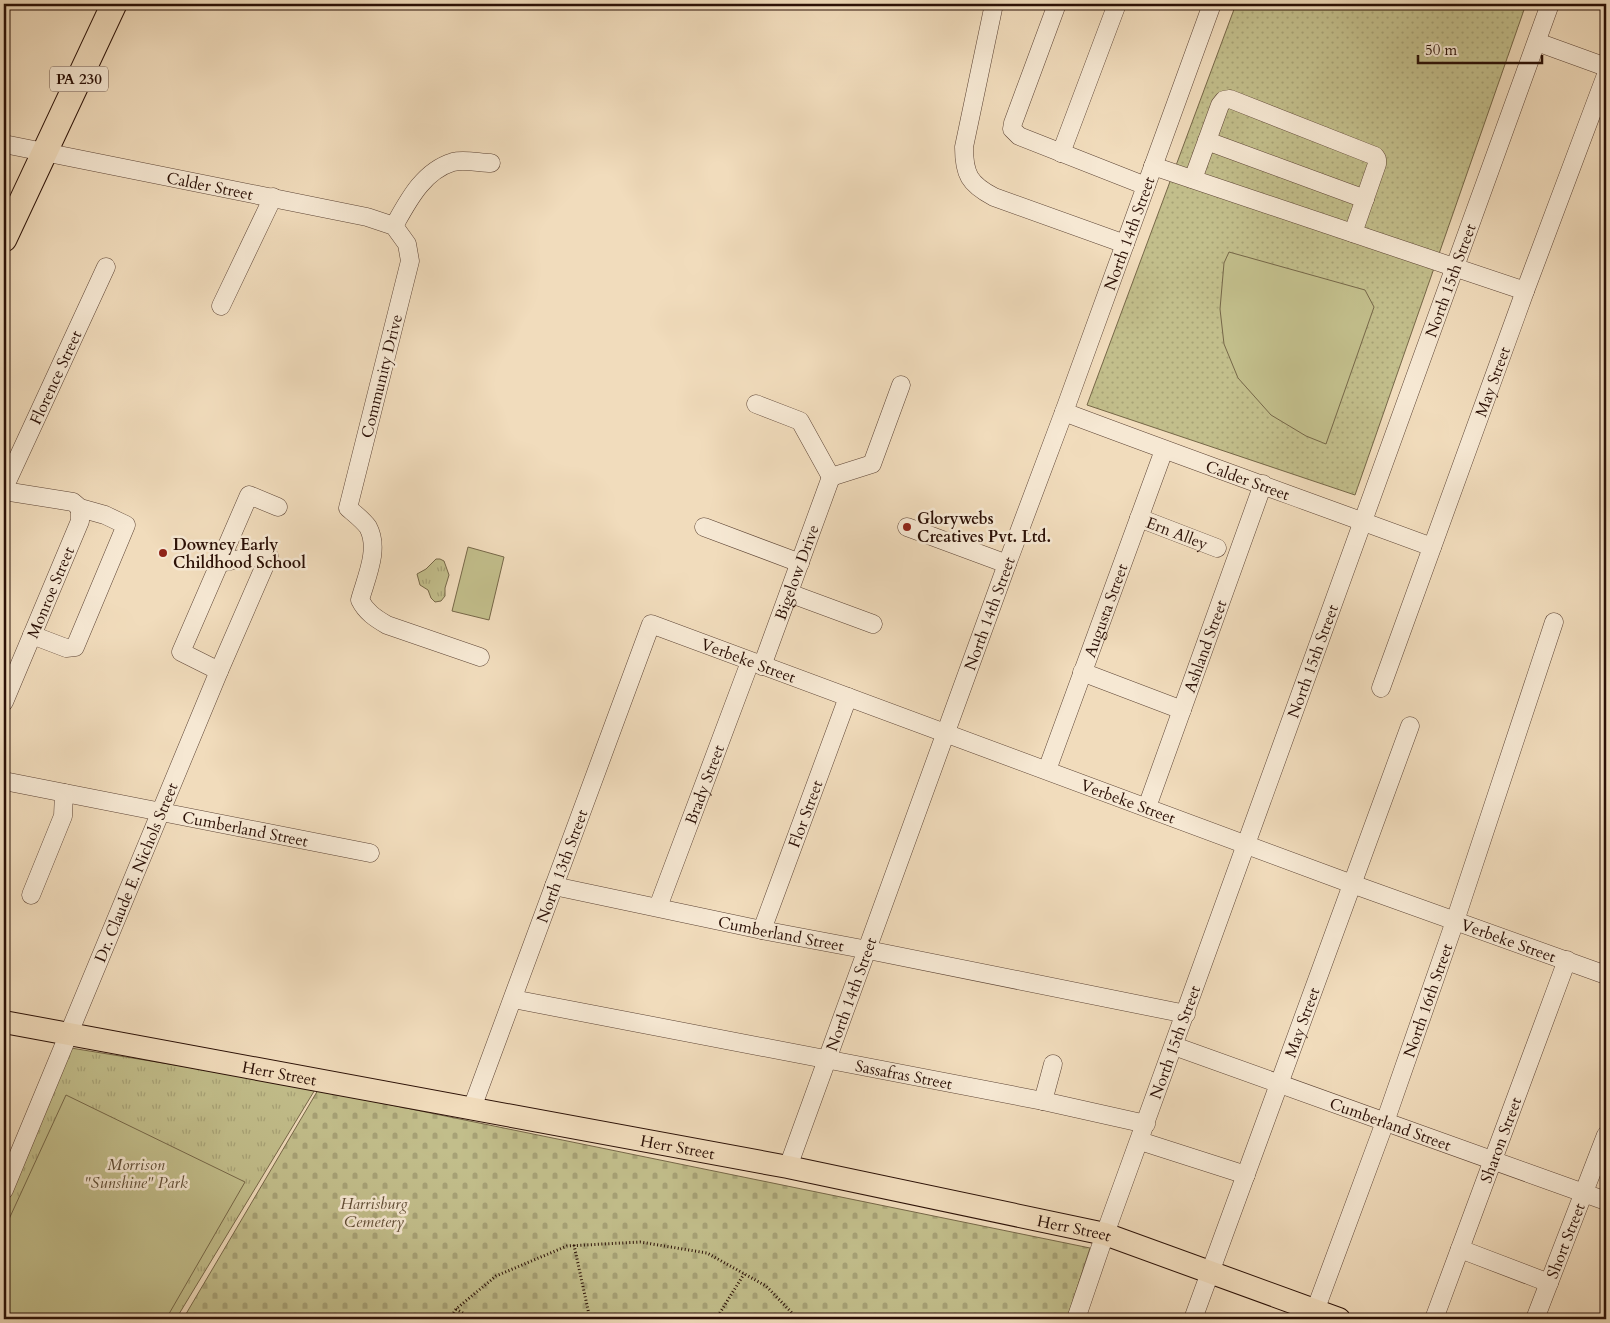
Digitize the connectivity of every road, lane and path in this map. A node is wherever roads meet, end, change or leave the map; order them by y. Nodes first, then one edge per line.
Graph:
1 (114, 4) edge
2 (994, 4) edge
3 (1057, 4) edge
4 (1117, 4) edge
5 (1212, 4) edge
6 (1550, 4) edge
7 (1536, 42) junction
8 (1606, 67) edge
9 (1606, 75) edge
10 (1206, 141) junction
11 (4, 144) edge
12 (1061, 153) junction
13 (45, 154) junction
14 (492, 163) dead end
15 (1153, 166) junction
16 (1193, 179) junction
17 (1146, 186) junction
18 (273, 197) junction
19 (1365, 199) junction
20 (394, 226) junction
21 (1353, 233) junction
22 (4, 239) edge
23 (1125, 244) junction
24 (106, 267) dead end
25 (1455, 267) junction
26 (1525, 292) junction
27 (221, 306) dead end
28 (901, 385) dead end
29 (756, 404) dead end
30 (1064, 412) junction
31 (1164, 450) junction
32 (831, 477) junction
33 (1263, 484) junction
34 (4, 489) edge
35 (278, 507) dead end
36 (80, 508) junction
37 (1138, 518) junction
38 (1363, 521) junction
39 (907, 527) dead end
40 (704, 528) dead end
41 (1432, 547) junction
42 (1217, 548) dead end
43 (220, 563) junction
44 (800, 563) junction
45 (1007, 564) junction
46 (789, 593) junction
47 (1554, 622) dead end
48 (651, 624) joint
49 (873, 624) dead end
50 (32, 634) junction
51 (480, 657) dead end
52 (756, 664) junction
53 (219, 671) junction
54 (1082, 672) junction
55 (1381, 688) dead end
56 (848, 697) junction
57 (4, 702) edge
58 (1182, 710) junction
59 (1410, 726) dead end
60 (946, 733) junction
61 (1047, 770) junction
62 (4, 781) edge
63 (64, 793) junction
64 (1147, 807) junction
65 (161, 812) junction
66 (1247, 844) junction
67 (370, 853) dead end
68 (1352, 884) junction
69 (554, 886) junction
70 (31, 895) dead end
71 (658, 907) junction
72 (1455, 921) junction
73 (762, 930) junction
74 (868, 950) junction
75 (1567, 960) junction
76 (1606, 975) edge
77 (513, 999) junction
78 (1186, 1014) junction
79 (4, 1022) edge
80 (69, 1034) junction
81 (1174, 1046) junction
82 (828, 1059) junction
83 (1053, 1064) dead end
84 (1279, 1083) junction
85 (1043, 1101) junction
86 (472, 1108) junction
87 (1385, 1122) junction
88 (1146, 1124) junction
89 (1606, 1135) edge
90 (1140, 1140) junction
91 (1493, 1161) junction
92 (788, 1167) junction
93 (1246, 1175) junction
94 (4, 1190) edge
95 (1584, 1192) junction
96 (1606, 1201) edge
97 (1105, 1234) junction
98 (574, 1245) junction
99 (1460, 1249) junction
100 (1211, 1272) junction
101 (744, 1274) junction
102 (1549, 1283) junction
103 (456, 1309) junction
104 (1313, 1315) edge
105 (450, 1319) edge
106 (473, 1319) edge
107 (590, 1319) edge
108 (716, 1319) edge
109 (798, 1319) edge
110 (1076, 1319) edge
111 (1193, 1319) edge
112 (1339, 1319) edge
113 (1434, 1319) edge
114 (1535, 1319) edge

1 - 13 highway, PA 230
2 - 23 street
3 - 12 street
4 - 12 street
5 - 15 street, North 14th Street
6 - 7 street, North 15th Street
7 - 8 street
7 - 25 street, North 15th Street
9 - 26 street, May Street
10 - 16 street
10 - 19 street
10 - 19 street
11 - 13 street, Calder Street
12 - 17 street
13 - 18 street, Calder Street
13 - 22 highway, PA 230
14 - 20 street
15 - 16 street
15 - 17 street, North 14th Street
16 - 21 street
17 - 23 street, North 14th Street
18 - 20 street, Calder Street
18 - 27 street
19 - 21 street
20 - 51 street, Community Drive
21 - 25 street
23 - 30 street, North 14th Street
24 - 34 street, Florence Street
25 - 26 street
25 - 38 street, North 15th Street
26 - 41 street, May Street
28 - 32 street
29 - 32 street
30 - 31 street, Calder Street
30 - 45 street, North 14th Street
31 - 33 street, Calder Street
31 - 37 street, Augusta Street
32 - 44 street, Bigelow Drive
33 - 38 street, Calder Street
33 - 58 street, Ashland Street
34 - 36 street
35 - 43 street
36 - 50 street, Monroe Street
36 - 50 street
37 - 42 street, Ern Alley
37 - 54 street, Augusta Street
38 - 41 street, Calder Street
38 - 66 street, North 15th Street
39 - 45 street
40 - 44 street
41 - 55 street, May Street
43 - 53 street
43 - 53 street, Dr. Claude E. Nichols Street
44 - 46 street, Bigelow Drive
45 - 60 street, North 14th Street
46 - 49 street
46 - 52 street, Bigelow Drive
47 - 72 street, North 16th Street
48 - 52 street, Verbeke Street
48 - 69 street, North 13th Street
50 - 57 street, Monroe Street
52 - 56 street, Verbeke Street
52 - 71 street, Brady Street
53 - 65 street, Dr. Claude E. Nichols Street
54 - 58 street
54 - 61 street, Augusta Street
56 - 60 street, Verbeke Street
56 - 73 street, Flor Street
58 - 64 street, Ashland Street
59 - 68 street, May Street
60 - 61 street, Verbeke Street
60 - 74 street, North 14th Street
61 - 64 street, Verbeke Street
62 - 63 street, Cumberland Street
63 - 65 street, Cumberland Street
63 - 70 street
64 - 66 street, Verbeke Street
65 - 67 street, Cumberland Street
65 - 80 street, Dr. Claude E. Nichols Street
66 - 68 street, Verbeke Street
66 - 78 street, North 15th Street
68 - 72 street, Verbeke Street
68 - 84 street, May Street
69 - 71 street, Cumberland Street
69 - 77 street, North 13th Street
71 - 73 street, Cumberland Street
72 - 75 street, Verbeke Street
72 - 87 street, North 16th Street
73 - 74 street, Cumberland Street
74 - 78 street, Cumberland Street
74 - 82 street, North 14th Street
75 - 76 street, Verbeke Street
75 - 91 street, Sharon Street
77 - 82 street, Sassafras Street
77 - 86 street, North 13th Street
78 - 81 street, North 15th Street
79 - 80 main road, Herr Street
80 - 86 main road, Herr Street
80 - 94 street, Dr. Claude E. Nichols Street
81 - 84 street, Cumberland Street
81 - 88 street, North 15th Street
82 - 85 street, Sassafras Street
82 - 92 street, North 14th Street
83 - 85 street
84 - 87 street, Cumberland Street
84 - 93 street, May Street
85 - 88 street, Sassafras Street
86 - 92 main road, Herr Street
87 - 91 street, Cumberland Street
87 - 104 street, North 16th Street
88 - 90 street, North 15th Street
89 - 95 street, Short Street
90 - 93 street
90 - 97 street, North 15th Street
91 - 95 street, Cumberland Street
91 - 99 street, Sharon Street
92 - 97 main road, Herr Street
93 - 100 street, May Street
95 - 96 street, Cumberland Street
95 - 102 street, Short Street
97 - 100 main road, Herr Street
97 - 110 street, North 15th Street
98 - 101 path
98 - 103 path
98 - 107 path
99 - 102 street
99 - 113 street, Sharon Street
100 - 104 main road, Herr Street
100 - 111 street, May Street
101 - 108 path
101 - 109 path
102 - 114 street, Short Street
103 - 105 path
103 - 106 path
104 - 112 main road, Herr Street

